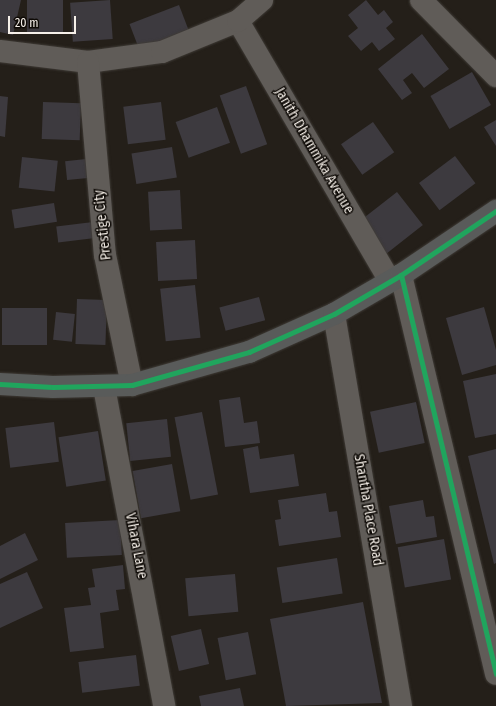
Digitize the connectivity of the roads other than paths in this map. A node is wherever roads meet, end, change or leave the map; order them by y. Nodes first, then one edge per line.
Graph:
1 (262, 0) edge
2 (421, 0) edge
3 (238, 21) junction
4 (0, 51) edge
5 (88, 62) junction
6 (496, 76) edge
7 (496, 211) edge
8 (395, 278) junction
9 (334, 314) junction
10 (0, 384) edge
11 (132, 385) junction
12 (104, 387) junction
13 (496, 674) edge
14 (164, 706) edge
15 (401, 706) edge

1 - 3 street
2 - 6 street
3 - 5 street
3 - 8 street, Janith Dhammika Avenue
4 - 5 street
5 - 11 street, Prestige City
7 - 8 main road
8 - 9 main road
8 - 13 street, Janith Dhammika Avenue
9 - 11 main road
9 - 15 street, Shantha Place Road
10 - 12 main road
11 - 12 main road
12 - 14 street, Vihara Lane

